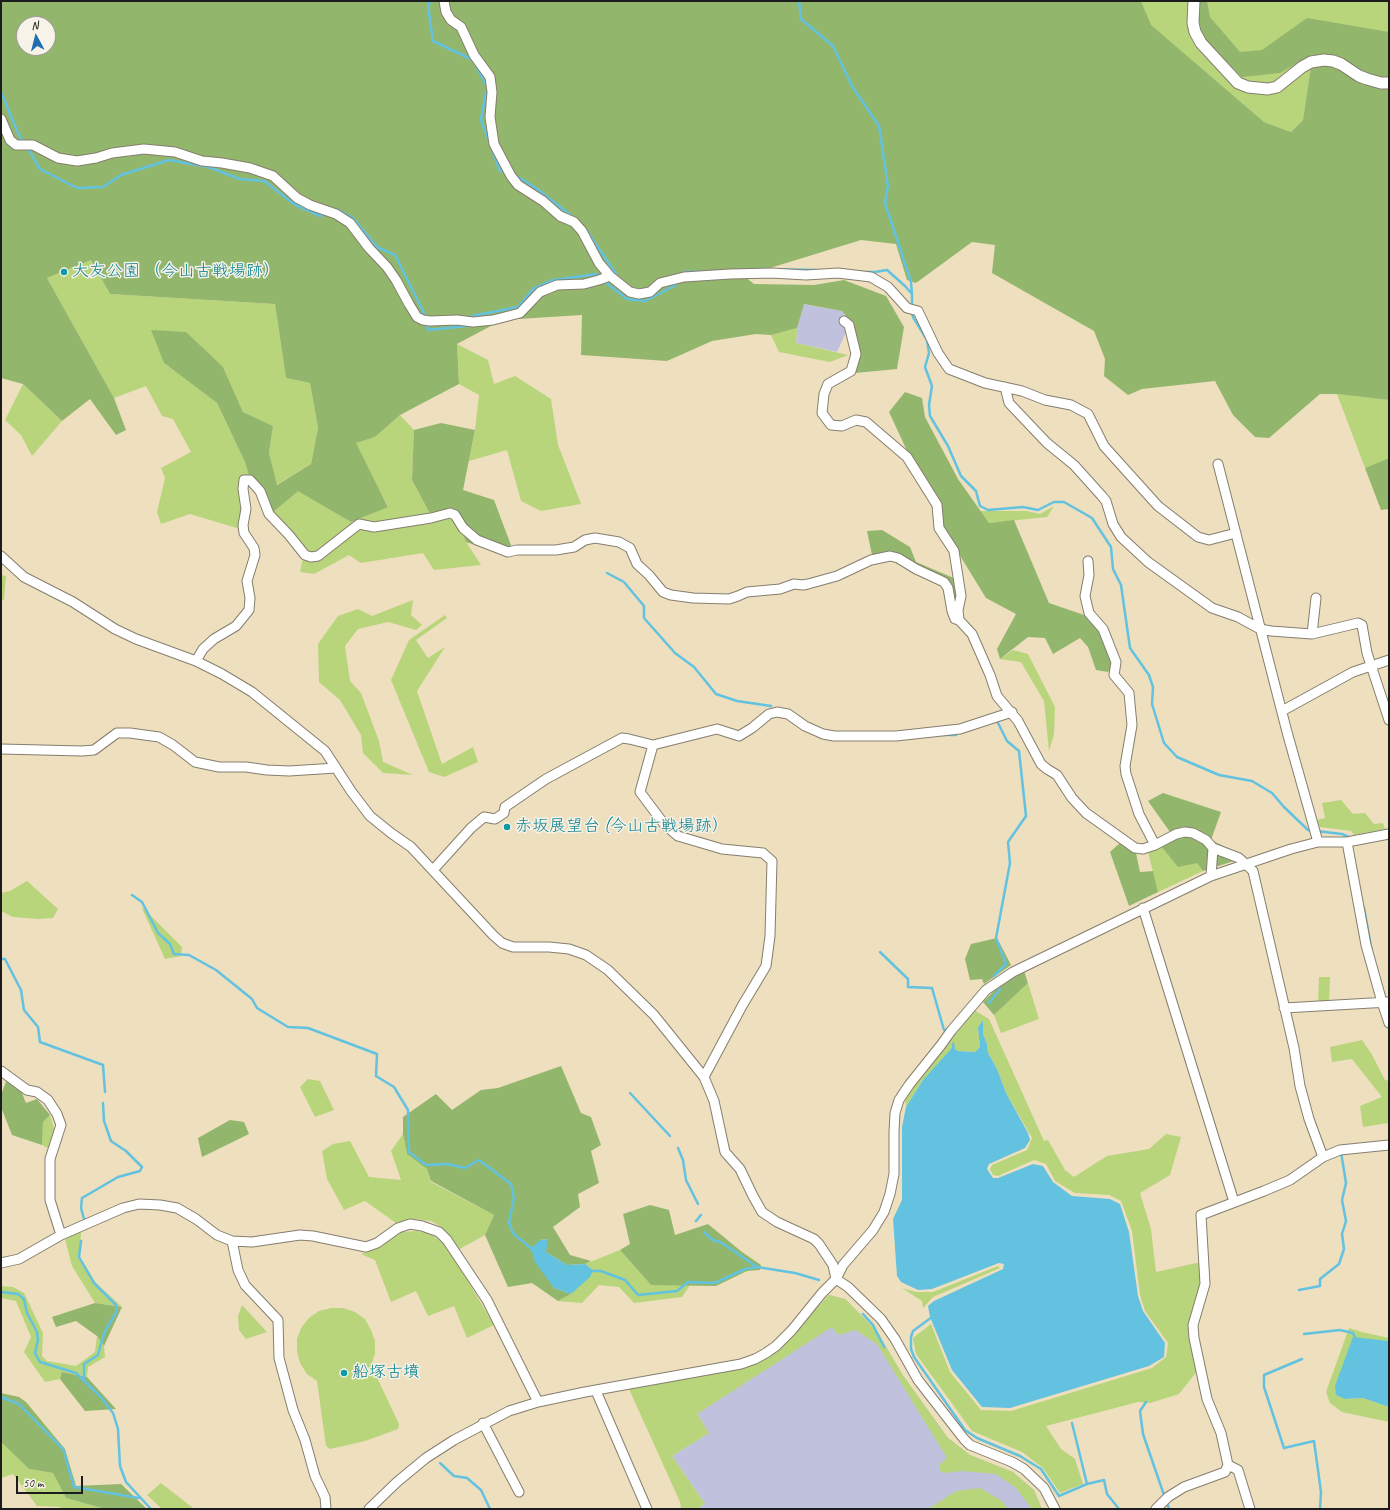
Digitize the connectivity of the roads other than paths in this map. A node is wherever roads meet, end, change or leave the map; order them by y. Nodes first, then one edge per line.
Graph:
1 (444, 1) edge
2 (1194, 1) edge
3 (1389, 83) edge
4 (1, 119) edge
5 (612, 278) junction
6 (844, 321) dead end
7 (1005, 387) junction
8 (1218, 464) dead end
9 (1236, 533) junction
10 (1, 556) edge
11 (1088, 561) dead end
12 (1316, 598) dead end
13 (959, 620) junction
14 (1260, 629) junction
15 (1312, 634) junction
16 (1389, 660) edge
17 (196, 661) junction
18 (1371, 667) junction
19 (1282, 710) junction
20 (1012, 712) junction
21 (1389, 720) edge
22 (653, 745) junction
23 (1, 749) edge
24 (336, 768) junction
25 (1389, 834) edge
26 (1317, 839) junction
27 (1347, 842) junction
28 (1155, 845) junction
29 (1213, 848) junction
30 (1247, 865) junction
31 (433, 870) junction
32 (1211, 876) junction
33 (1143, 908) junction
34 (1385, 1002) edge
35 (1284, 1008) junction
36 (1389, 1023) edge
37 (1, 1071) edge
38 (704, 1077) junction
39 (1389, 1145) edge
40 (1324, 1157) junction
41 (1234, 1202) junction
42 (61, 1235) junction
43 (232, 1241) junction
44 (1, 1263) edge
45 (836, 1279) junction
46 (596, 1391) junction
47 (538, 1402) junction
48 (483, 1423) junction
49 (1228, 1465) junction
50 (519, 1492) dead end
51 (326, 1509) edge
52 (369, 1509) edge
53 (646, 1509) edge
54 (1055, 1509) edge
55 (1156, 1509) edge
56 (1250, 1509) edge

1 - 5 street
2 - 3 street
4 - 5 street
5 - 7 street
6 - 13 street
7 - 9 street
7 - 14 street
8 - 9 street
9 - 14 street
10 - 17 street
11 - 28 street
12 - 15 street
13 - 17 street
13 - 20 street
14 - 15 street
14 - 19 street
15 - 18 street
16 - 18 street
17 - 24 street
18 - 19 street
18 - 21 street
19 - 26 street
20 - 22 street
20 - 28 street
22 - 31 street
22 - 38 street
23 - 24 street
24 - 31 street
25 - 27 street
26 - 27 street
26 - 30 street
27 - 34 street
28 - 29 street
29 - 30 street
29 - 32 street
30 - 32 street
30 - 35 street
31 - 38 street
32 - 33 street
33 - 41 street
33 - 45 street
34 - 35 street
34 - 36 street
35 - 40 street
37 - 42 street
38 - 45 street
39 - 40 street
40 - 41 street
41 - 49 street
42 - 43 street
42 - 44 street
43 - 47 street
43 - 51 street
45 - 46 street
45 - 54 street
46 - 47 street
46 - 53 street
47 - 48 street
48 - 50 street
48 - 52 street
49 - 55 street
49 - 56 street

